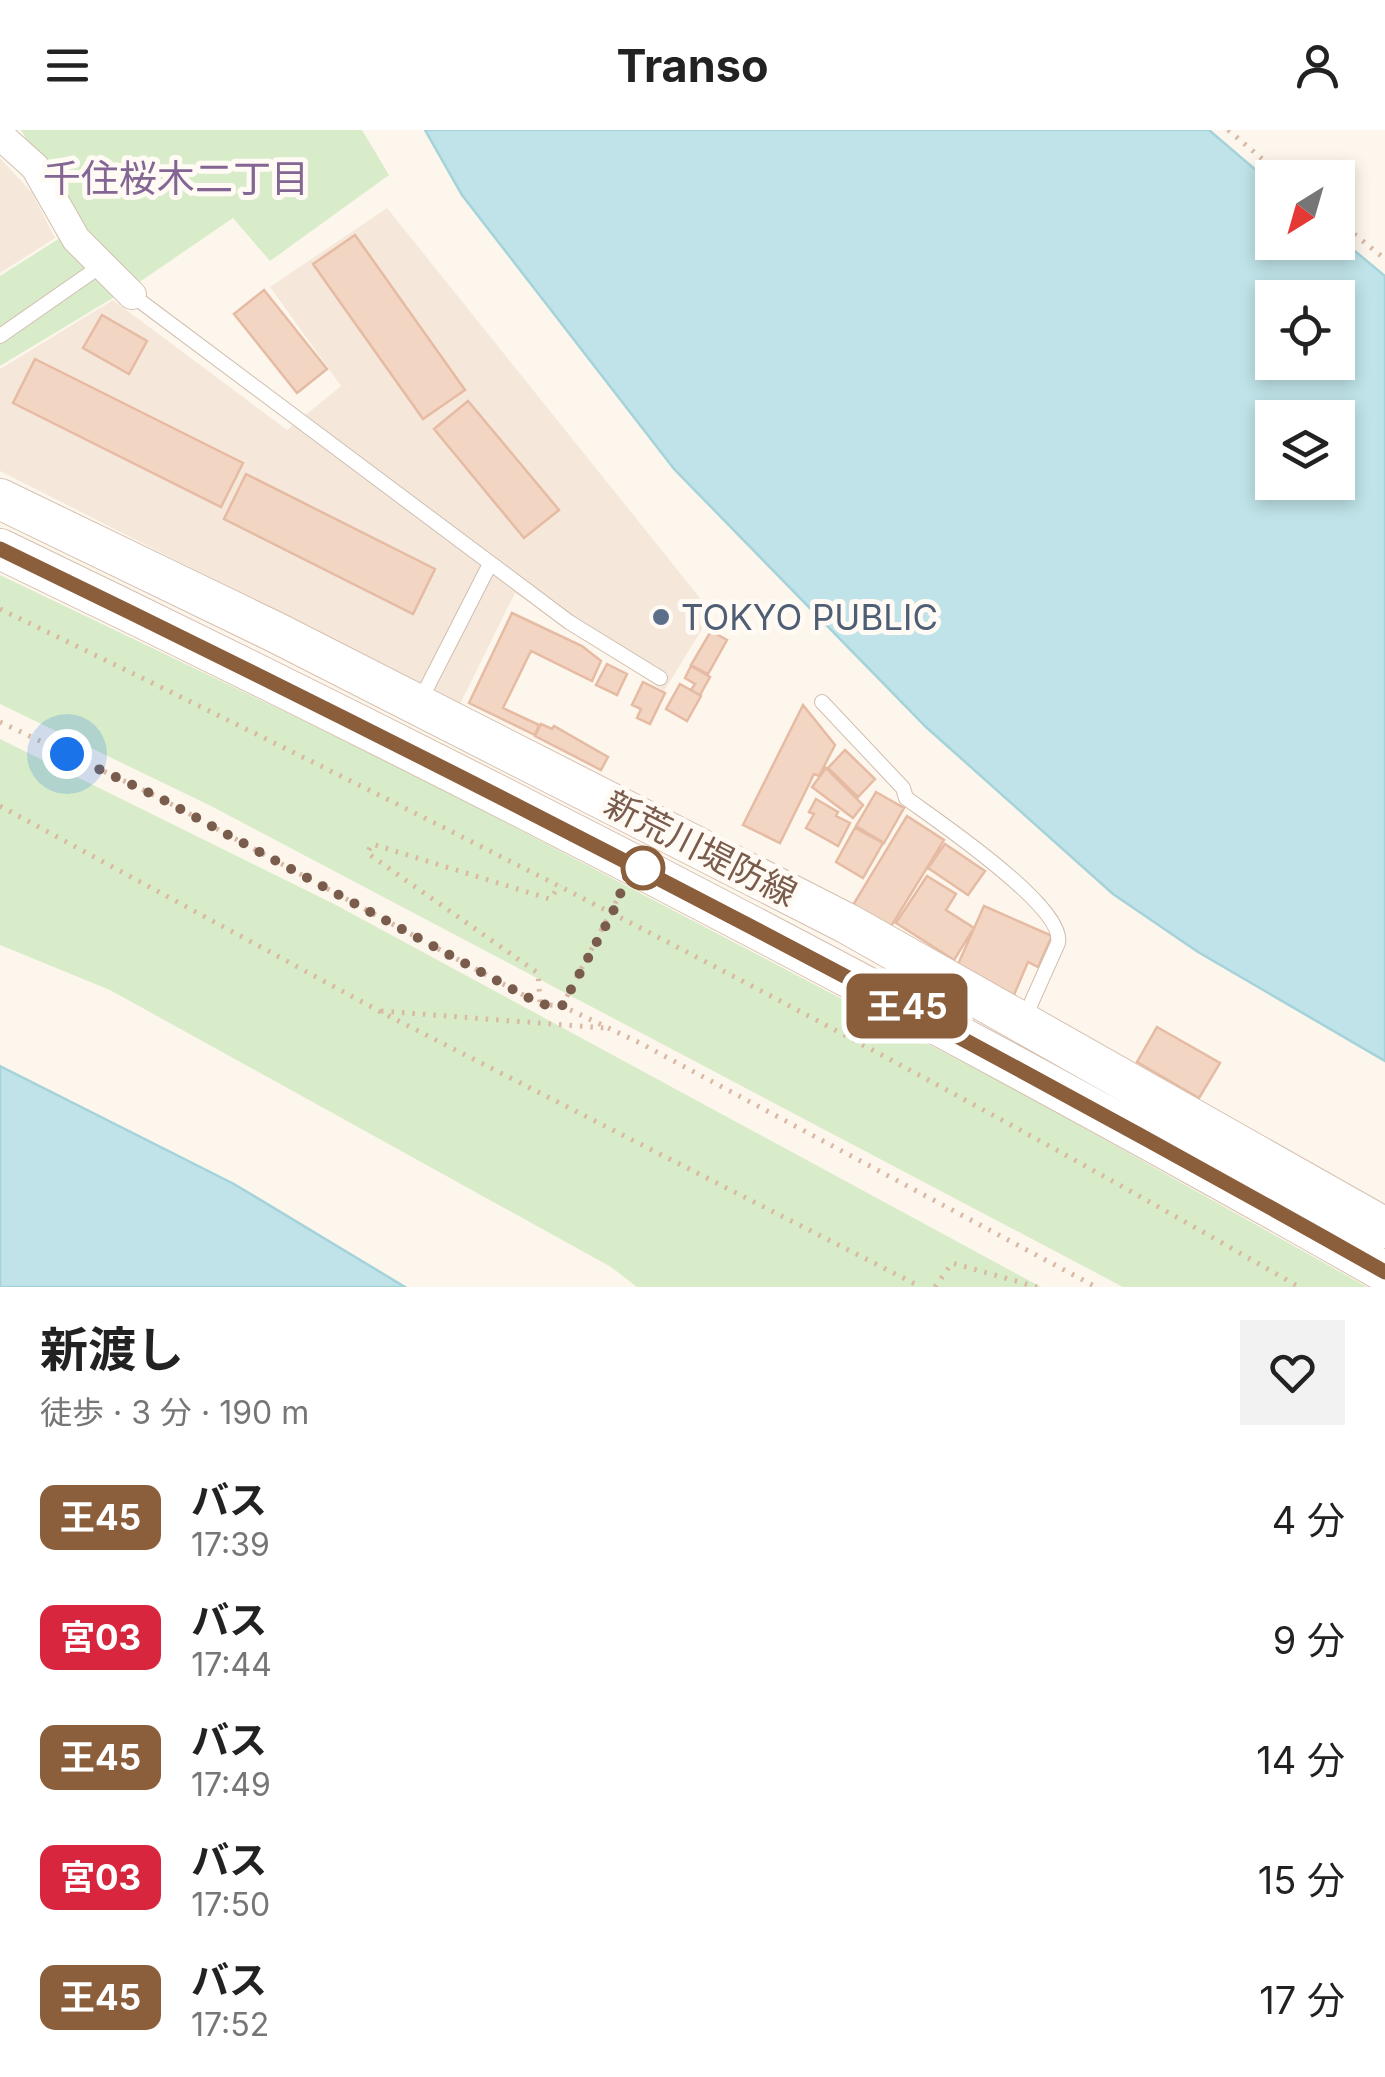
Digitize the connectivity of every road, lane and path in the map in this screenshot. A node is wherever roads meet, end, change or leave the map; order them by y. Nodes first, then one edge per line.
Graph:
1 (0, 130) edge
2 (1228, 130) edge
3 (1264, 160) edge
4 (1355, 234) edge
5 (1385, 260) edge
6 (102, 265) junction
7 (132, 295) joint
8 (0, 336) edge
9 (0, 499) edge
10 (0, 549) edge
11 (490, 564) junction
12 (0, 609) edge
13 (660, 678) dead end
14 (822, 702) dead end
15 (418, 705) junction
16 (0, 722) edge
17 (0, 806) edge
18 (560, 885) junction
19 (622, 888) dead end
20 (612, 914) junction
21 (540, 1004) junction
22 (562, 1006) junction
23 (378, 1011) junction
24 (1022, 1025) junction
25 (610, 1028) junction
26 (1385, 1228) edge
27 (1385, 1272) edge
28 (1076, 1276) junction
29 (921, 1287) edge
30 (934, 1287) edge
31 (1037, 1287) edge
32 (1070, 1287) edge
33 (1096, 1287) edge
34 (1298, 1287) edge

1 - 6 street
2 - 3 path
4 - 5 path
6 - 7 street
6 - 8 lane
7 - 11 lane
9 - 15 main road, 新荒川堤防線
10 - 27 main road, 新荒川堤防線
11 - 13 lane
11 - 15 lane
12 - 18 path
14 - 24 lane
15 - 24 main road, 新荒川堤防線
16 - 21 path
17 - 23 path
18 - 20 path
18 - 21 path
19 - 20 path
20 - 22 path
20 - 34 path
21 - 22 path
22 - 25 path
23 - 25 path
23 - 29 path
24 - 26 main road, 新荒川堤防線
25 - 28 path
28 - 32 path
28 - 33 path
30 - 31 path

